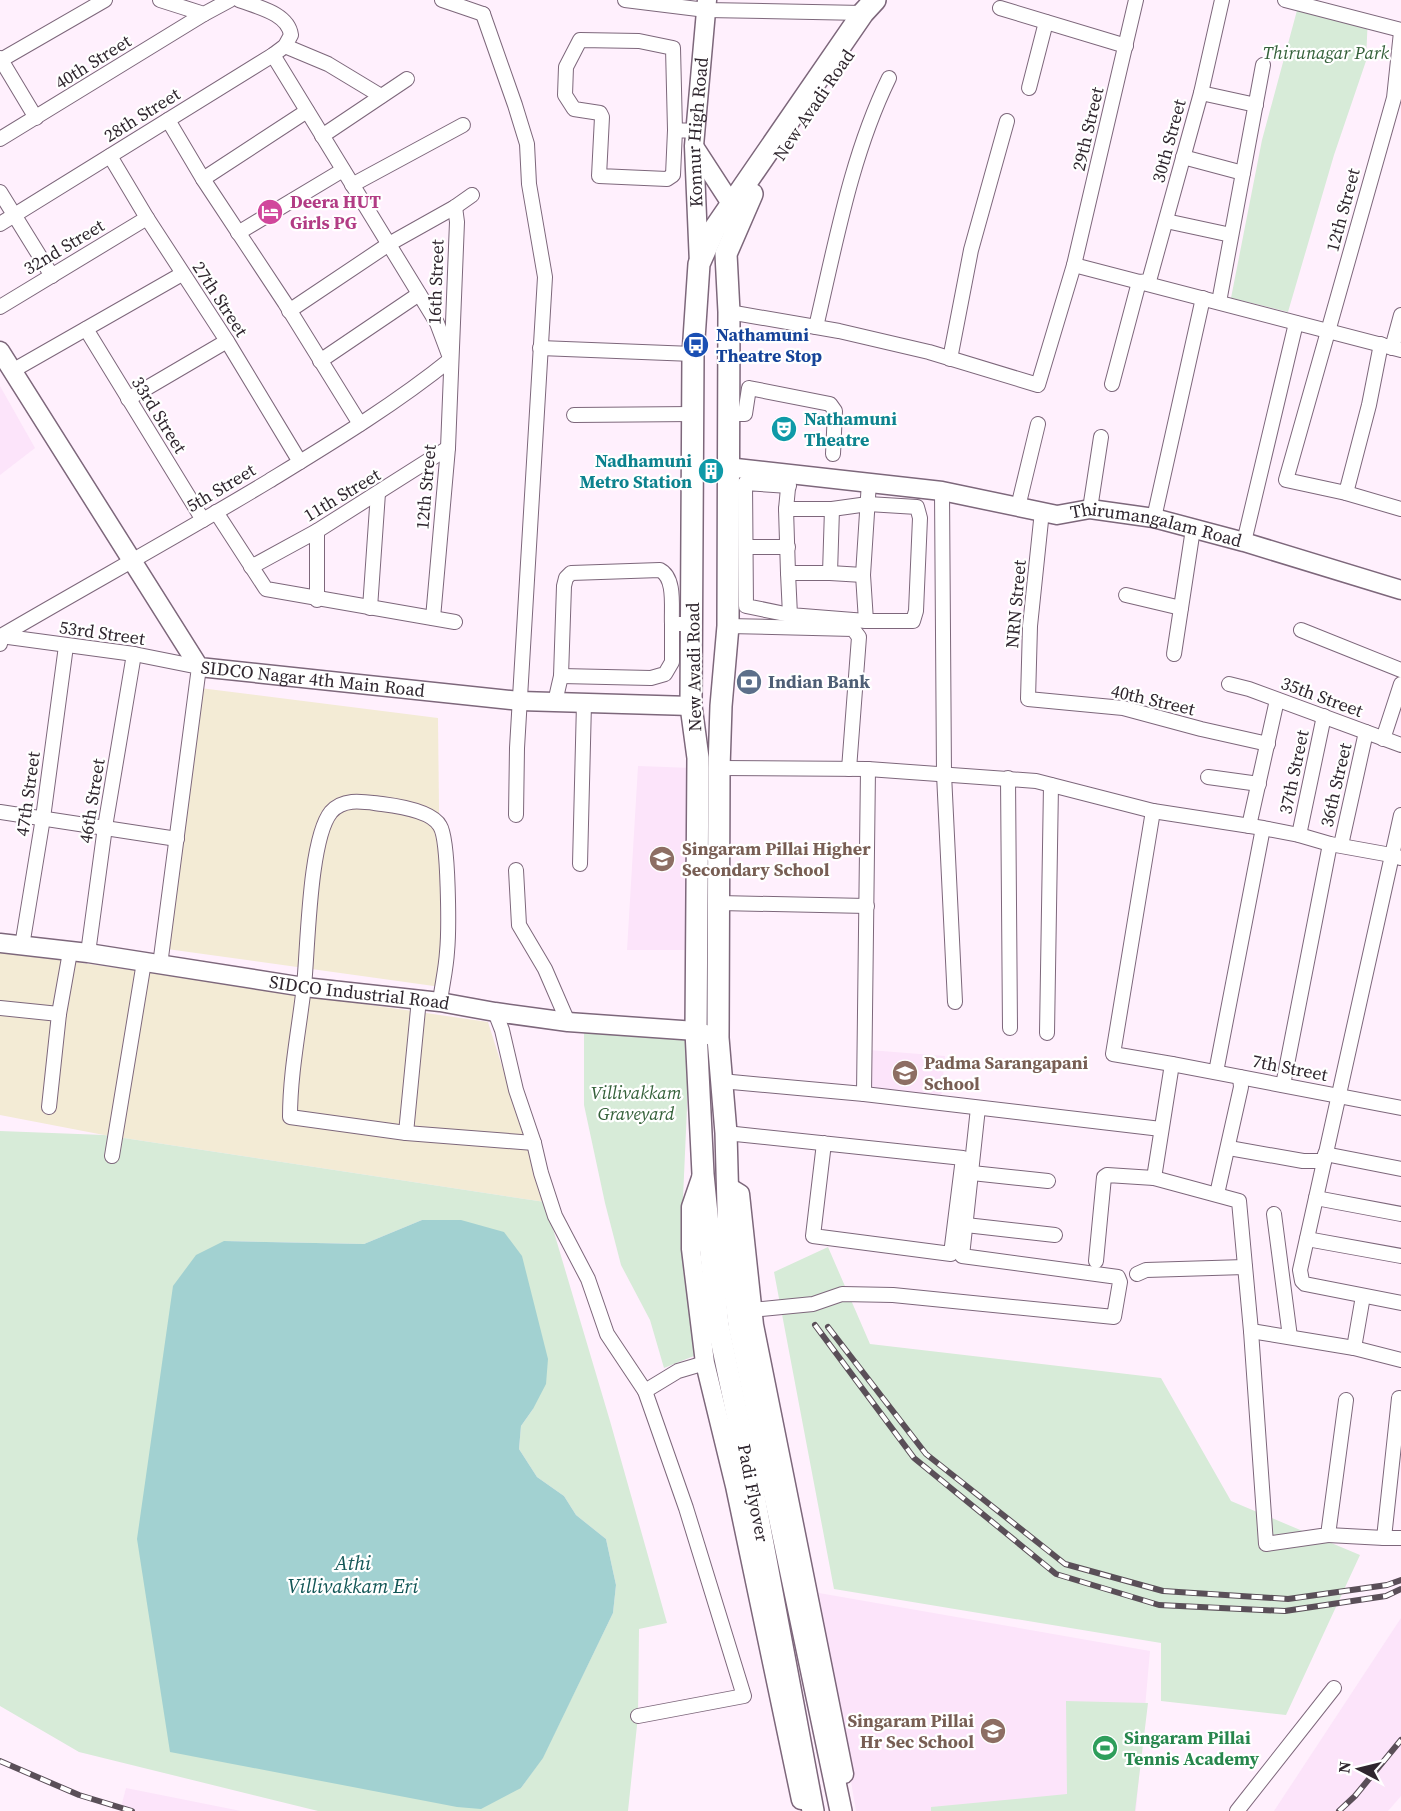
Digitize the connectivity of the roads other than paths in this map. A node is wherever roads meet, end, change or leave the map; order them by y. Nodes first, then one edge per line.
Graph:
1 (105, 0) edge
2 (160, 0) edge
3 (230, 0) edge
4 (239, 0) edge
5 (442, 0) edge
6 (489, 0) edge
7 (625, 0) edge
8 (890, 0) edge
9 (1136, 0) edge
10 (1222, 0) edge
11 (1285, 0) edge
12 (707, 5) edge
13 (869, 6) edge
14 (1000, 8) dead end
15 (204, 14) junction
16 (483, 14) junction
17 (1046, 22) junction
18 (1401, 31) edge
19 (285, 46) junction
20 (1126, 46) junction
21 (273, 55) junction
22 (1, 59) edge
23 (1263, 65) dead end
24 (889, 78) dead end
25 (407, 79) dead end
26 (1029, 88) dead end
27 (1201, 93) junction
28 (381, 96) junction
29 (1397, 99) edge
30 (1256, 105) junction
31 (308, 111) junction
32 (36, 118) junction
33 (168, 120) junction
34 (1007, 121) dead end
35 (463, 125) dead end
36 (675, 130) junction
37 (322, 136) junction
38 (0, 139) edge
39 (694, 139) junction
40 (110, 156) junction
41 (1183, 157) junction
42 (343, 170) junction
43 (1243, 173) junction
44 (203, 179) junction
45 (352, 185) junction
46 (0, 192) edge
47 (472, 195) dead end
48 (455, 207) junction
49 (737, 208) junction
50 (13, 215) junction
51 (147, 218) junction
52 (1166, 221) junction
53 (0, 224) edge
54 (238, 233) junction
55 (1232, 235) junction
56 (388, 244) junction
57 (702, 256) junction
58 (726, 256) junction
59 (1074, 266) junction
60 (182, 274) junction
61 (52, 276) junction
62 (1139, 282) junction
63 (419, 294) junction
64 (1203, 298) junction
65 (1219, 302) junction
66 (0, 307) edge
67 (289, 311) junction
68 (729, 312) junction
69 (1401, 315) edge
70 (1296, 323) junction
71 (816, 327) junction
72 (86, 329) junction
73 (1329, 332) junction
74 (227, 341) junction
75 (1391, 347) edge
76 (540, 348) junction
77 (0, 351) edge
78 (693, 354) junction
79 (451, 359) junction
80 (950, 359) junction
81 (320, 361) junction
82 (12, 371) junction
83 (1112, 384) dead end
84 (128, 399) junction
85 (693, 414) junction
86 (729, 414) junction
87 (574, 415) dead end
88 (360, 424) junction
89 (1038, 424) dead end
90 (1101, 437) dead end
91 (448, 448) junction
92 (833, 454) dead end
93 (300, 462) junction
94 (727, 466) junction
95 (789, 479) junction
96 (869, 482) junction
97 (942, 491) junction
98 (1346, 493) junction
99 (378, 494) junction
100 (868, 504) junction
101 (1018, 507) junction
102 (786, 509) junction
103 (832, 509) junction
104 (1401, 509) edge
105 (1090, 510) junction
106 (1042, 511) junction
107 (216, 512) junction
108 (1154, 518) junction
109 (203, 520) junction
110 (1193, 529) junction
111 (317, 531) junction
112 (1244, 542) junction
113 (746, 547) junction
114 (788, 547) junction
115 (132, 560) junction
116 (251, 567) junction
117 (788, 573) junction
118 (830, 573) junction
119 (863, 575) junction
120 (1401, 590) edge
121 (1126, 596) dead end
122 (317, 600) junction
123 (370, 608) junction
124 (1181, 608) junction
125 (790, 615) junction
126 (433, 618) junction
127 (866, 621) junction
128 (455, 622) dead end
129 (682, 624) junction
130 (728, 626) junction
131 (1301, 630) dead end
132 (0, 639) edge
133 (66, 646) junction
134 (134, 654) junction
135 (1174, 654) dead end
136 (199, 667) junction
137 (1401, 670) edge
138 (561, 676) junction
139 (1229, 684) dead end
140 (1401, 684) edge
141 (1028, 699) joint
142 (1278, 699) junction
143 (520, 701) junction
144 (555, 702) junction
145 (584, 703) junction
146 (691, 706) junction
147 (1324, 716) junction
148 (1366, 732) junction
149 (1383, 739) junction
150 (1268, 744) junction
151 (1401, 745) edge
152 (719, 768) junction
153 (849, 769) junction
154 (868, 769) junction
155 (944, 774) junction
156 (1208, 777) dead end
157 (1008, 778) junction
158 (1051, 784) junction
159 (1259, 784) junction
160 (1153, 811) junction
161 (0, 812) edge
162 (516, 815) dead end
163 (1401, 815) edge
164 (43, 818) junction
165 (105, 827) junction
166 (1256, 827) junction
167 (1299, 835) junction
168 (177, 839) junction
169 (1336, 844) junction
170 (1396, 857) edge
171 (580, 864) dead end
172 (516, 870) dead end
173 (719, 903) junction
174 (867, 906) junction
175 (0, 942) edge
176 (22, 946) junction
177 (79, 952) junction
178 (152, 963) junction
179 (304, 987) junction
180 (419, 999) junction
181 (440, 1002) junction
182 (955, 1002) dead end
183 (0, 1008) edge
184 (495, 1012) junction
185 (59, 1014) junction
186 (568, 1022) junction
187 (1010, 1028) dead end
188 (696, 1031) junction
189 (1047, 1034) dead end
190 (718, 1038) junction
191 (1172, 1064) junction
192 (1216, 1072) junction
193 (1240, 1077) junction
194 (721, 1081) junction
195 (1282, 1085) junction
196 (864, 1094) junction
197 (1338, 1096) junction
198 (49, 1107) dead end
199 (978, 1108) junction
200 (1401, 1108) edge
201 (1161, 1129) junction
202 (406, 1133) junction
203 (726, 1133) junction
204 (534, 1143) junction
205 (824, 1143) junction
206 (1229, 1148) junction
207 (112, 1156) dead end
208 (1325, 1158) junction
209 (1401, 1169) edge
210 (972, 1173) junction
211 (703, 1174) junction
212 (1154, 1178) junction
213 (1048, 1181) dead end
214 (727, 1186) junction
215 (1217, 1194) junction
216 (1316, 1198) junction
217 (1274, 1214) dead end
218 (1401, 1214) edge
219 (966, 1225) junction
220 (1055, 1235) dead end
221 (1307, 1239) junction
222 (1401, 1256) edge
223 (1096, 1261) dead end
224 (1245, 1267) junction
225 (1137, 1274) dead end
226 (1363, 1296) junction
227 (1401, 1304) edge
228 (752, 1310) junction
229 (1251, 1331) junction
230 (1290, 1337) junction
231 (1354, 1348) junction
232 (1401, 1360) edge
233 (705, 1363) junction
234 (645, 1391) junction
235 (1399, 1398) dead end
236 (1346, 1400) dead end
237 (1398, 1434) edge
238 (1396, 1472) edge
239 (1328, 1534) junction
240 (1384, 1538) junction
241 (1401, 1538) edge
242 (1334, 1688) dead end
243 (638, 1716) dead end
244 (803, 1811) edge
245 (813, 1811) edge
246 (841, 1811) edge
247 (851, 1811) edge
248 (1238, 1811) edge

1 - 22 street
2 - 15 street
3 - 15 street, 40th Street
4 - 19 street
5 - 16 street
6 - 16 street
7 - 12 street
8 - 49 main road, New Avadi Road
9 - 20 street, 29th Street
10 - 27 street, 30th Street
11 - 18 street
12 - 13 street
12 - 39 street, Konnur High Road
13 - 49 main road, New Avadi Road
14 - 17 street
15 - 32 street, 40th Street
16 - 76 street
17 - 20 street
17 - 26 street
18 - 29 street, 12th Street
19 - 21 street, 28th Street
19 - 28 street
20 - 59 street, 29th Street
21 - 31 street
21 - 33 street, 28th Street
22 - 32 street
23 - 30 street
24 - 71 street
25 - 28 street
27 - 30 street
27 - 41 street, 30th Street
28 - 37 street
29 - 73 street, 12th Street
30 - 43 street
31 - 37 street
31 - 44 street
32 - 38 street, 40th Street
33 - 40 street, 28th Street
33 - 44 street
34 - 80 street
35 - 45 street
36 - 36 street
36 - 39 street
37 - 42 street
39 - 49 street
39 - 57 street, Konnur High Road
40 - 50 street, 28th Street
40 - 51 street, 27th Street
41 - 43 street
41 - 52 street, 30th Street
42 - 45 street
42 - 54 street
43 - 55 street
44 - 54 street
45 - 56 street
46 - 50 street
47 - 48 street
48 - 56 street
48 - 79 street, 16th Street
49 - 57 main road, New Avadi Road
49 - 58 main road, New Avadi Road
50 - 53 street, 28th Street
50 - 61 street
51 - 60 street, 27th Street
51 - 61 street, 32nd Street
52 - 55 street
52 - 62 street, 30th Street
54 - 67 street
55 - 65 street
56 - 63 street
56 - 67 street
57 - 58 main road
57 - 78 main road, New Avadi Road
58 - 68 main road, New Avadi Road
59 - 62 street
59 - 80 street, 29th Street
60 - 72 street
60 - 74 street, 27th Street
61 - 66 street, 32nd Street
62 - 64 street
62 - 83 street
63 - 79 street
63 - 81 street
64 - 65 street
64 - 108 street
65 - 70 street
67 - 81 street
68 - 71 street
68 - 86 main road, New Avadi Road
69 - 75 street
70 - 73 street
70 - 112 street
71 - 80 street
72 - 82 street
72 - 84 street, 33rd Street
73 - 75 street
73 - 98 street, 12th Street
74 - 84 street
74 - 93 street, 27th Street
75 - 98 street
76 - 78 street
76 - 143 street
77 - 82 street, SIDCO Nagar 4th Main Road
78 - 85 main road, New Avadi Road
79 - 88 street, 5th Street
79 - 91 street, 12th Street
81 - 88 street
82 - 115 street, SIDCO Nagar 4th Main Road
84 - 109 street, 33rd Street
85 - 87 street
85 - 129 main road, New Avadi Road
86 - 92 street
86 - 94 main road, New Avadi Road
88 - 93 street, 5th Street
89 - 101 street
90 - 105 street
91 - 99 street, 11th Street
91 - 126 street, 12th Street
93 - 107 street, 5th Street
94 - 95 street, Thirumangalam Road
94 - 130 main road, New Avadi Road
95 - 96 street, Thirumangalam Road
95 - 102 street
95 - 113 street
96 - 97 street, Thirumangalam Road
96 - 100 street
97 - 101 street, Thirumangalam Road
97 - 155 street
98 - 104 street
99 - 111 street, 11th Street
99 - 123 street
100 - 103 street
100 - 119 street
100 - 127 street
101 - 106 street, Thirumangalam Road
102 - 103 street
102 - 114 street
103 - 118 street
105 - 106 street, Thirumangalam Road
105 - 108 street, Thirumangalam Road
106 - 141 street, NRN Street
107 - 109 street, 5th Street
107 - 116 street
108 - 110 street, Thirumangalam Road
109 - 115 street, 5th Street
110 - 112 street, Thirumangalam Road
110 - 124 street
111 - 116 street, 11th Street
111 - 122 street
112 - 120 street, Thirumangalam Road
113 - 114 street
113 - 125 street
114 - 117 street
115 - 132 street, 5th Street
115 - 136 street, SIDCO Nagar 4th Main Road
116 - 122 street
117 - 118 street
117 - 125 street
118 - 119 street
119 - 127 street
121 - 124 street
122 - 123 street
123 - 126 street
124 - 135 street
125 - 127 street
126 - 128 street
129 - 138 street
129 - 138 street
129 - 146 main road, New Avadi Road
130 - 152 main road, New Avadi Road
130 - 153 street
131 - 137 street
132 - 133 street, 53rd Street
133 - 134 street, 53rd Street
133 - 164 street, 47th Street
134 - 136 street, 53rd Street
134 - 165 street, 46th Street
136 - 143 street, SIDCO Nagar 4th Main Road
136 - 168 street
138 - 144 street
139 - 142 street, 35th Street
140 - 149 street
141 - 150 street, 40th Street
142 - 147 street, 35th Street
142 - 150 street
143 - 144 street, SIDCO Nagar 4th Main Road
143 - 162 street
144 - 145 street, SIDCO Nagar 4th Main Road
145 - 146 street, SIDCO Nagar 4th Main Road
145 - 171 street
146 - 188 main road, New Avadi Road
147 - 148 street, 35th Street
147 - 167 street, 37th Street
148 - 149 street, 35th Street
148 - 169 street, 36th Street
149 - 151 street, 35th Street
150 - 159 street
152 - 153 street
152 - 173 main road, New Avadi Road
153 - 154 street
154 - 155 street
154 - 174 street
155 - 157 street
155 - 182 street
156 - 159 street
157 - 158 street
157 - 187 street
158 - 160 street
158 - 189 street
159 - 166 street
160 - 166 street
160 - 191 street, 7th Street
161 - 164 street
163 - 170 street
164 - 165 street
164 - 176 street, 47th Street
165 - 168 street
165 - 177 street, 46th Street
166 - 167 street
166 - 192 street
167 - 169 street
168 - 178 street
169 - 170 street
169 - 195 street, 36th Street
170 - 197 street
172 - 186 street
173 - 174 street
173 - 190 main road, New Avadi Road
174 - 196 street
175 - 176 street, SIDCO Industrial Road
176 - 177 street, SIDCO Industrial Road
177 - 178 street, SIDCO Industrial Road
177 - 185 street, 46th Street
178 - 179 street, SIDCO Industrial Road
178 - 207 street
179 - 180 street, SIDCO Industrial Road
179 - 181 street
179 - 202 street
180 - 181 street, SIDCO Industrial Road
180 - 202 street
181 - 184 street, SIDCO Industrial Road
183 - 185 street
184 - 186 street, SIDCO Industrial Road
184 - 204 street
185 - 198 street, 46th Street
186 - 188 street, SIDCO Industrial Road
188 - 190 street, SIDCO Industrial Road
188 - 211 main road, New Avadi Road
190 - 194 main road, New Avadi Road
191 - 192 street, 7th Street
191 - 201 street
192 - 193 street, 7th Street
193 - 195 street, 7th Street
193 - 206 street
194 - 196 street
194 - 203 main road, New Avadi Road
195 - 197 street, 7th Street
196 - 199 street
197 - 200 street, 7th Street
197 - 208 street
199 - 201 street
199 - 210 street
201 - 212 street
202 - 204 street
203 - 205 street
203 - 214 main road, New Avadi Road
204 - 234 street
205 - 205 street
206 - 208 street
206 - 215 street
208 - 209 street
208 - 216 street
210 - 213 street
210 - 219 street
211 - 233 street
211 - 245 main road, Padi Flyover
212 - 215 street
212 - 223 street
214 - 228 street
214 - 246 main road, Padi Flyover
215 - 224 street
216 - 218 street
216 - 221 street
217 - 230 street
219 - 220 street
219 - 228 street
221 - 222 street
221 - 226 street
224 - 225 street
224 - 229 street
226 - 227 street
226 - 231 street
228 - 247 street
229 - 230 street
229 - 239 street
230 - 231 street
231 - 232 street
233 - 234 street
233 - 244 street
234 - 243 street
235 - 237 street
236 - 239 street
237 - 238 street
238 - 240 street
239 - 240 street
240 - 241 street
242 - 248 street

